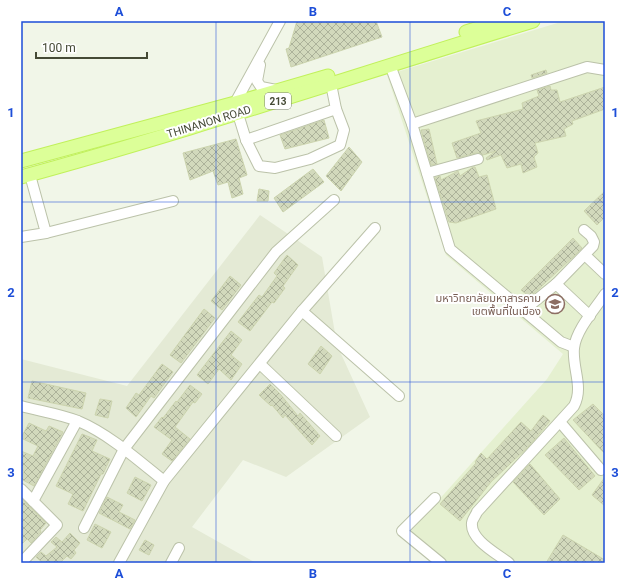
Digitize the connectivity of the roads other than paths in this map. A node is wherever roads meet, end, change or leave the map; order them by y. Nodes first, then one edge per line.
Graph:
1 (280, 21) edge
2 (501, 21) edge
3 (533, 21) edge
4 (264, 51) junction
5 (390, 65) junction
6 (605, 70) edge
7 (332, 84) junction
8 (279, 91) junction
9 (237, 109) junction
10 (336, 109) junction
11 (412, 124) junction
12 (246, 140) junction
13 (478, 159) dead end
14 (21, 161) edge
15 (427, 174) junction
16 (26, 176) edge
17 (334, 200) dead end
18 (173, 201) dead end
19 (375, 228) dead end
20 (584, 230) dead end
21 (46, 232) junction
22 (21, 237) edge
23 (584, 255) junction
24 (605, 274) edge
25 (556, 284) junction
26 (605, 294) edge
27 (524, 310) junction
28 (302, 311) junction
29 (590, 316) junction
30 (574, 347) junction
31 (260, 364) junction
32 (400, 396) dead end
33 (22, 408) edge
34 (77, 421) junction
35 (560, 422) junction
36 (336, 436) dead end
37 (124, 449) junction
38 (601, 470) dead end
39 (164, 481) junction
40 (21, 489) edge
41 (435, 498) dead end
42 (33, 501) junction
43 (84, 528) dead end
44 (179, 548) dead end
45 (21, 563) edge
46 (119, 563) edge
47 (171, 563) edge
48 (441, 563) edge
49 (510, 563) edge

1 - 4 street
2 - 8 main road, THINANON ROAD / 213
3 - 5 main road, THINANON ROAD / 213
4 - 8 street
4 - 9 street
5 - 7 main road, THINANON ROAD / 213
5 - 11 street
6 - 11 street
7 - 9 main road, THINANON ROAD / 213
7 - 10 street
8 - 9 main road, THINANON ROAD / 213
9 - 12 street
9 - 14 main road, THINANON ROAD / 213
9 - 16 main road, THINANON ROAD / 213
10 - 12 street
10 - 12 street
11 - 15 street
13 - 15 street
15 - 27 street
16 - 21 street
17 - 37 street
18 - 21 street
19 - 28 street
20 - 23 street
21 - 22 street
23 - 24 street
23 - 25 street
25 - 27 street
25 - 29 street
26 - 29 street
27 - 30 street
28 - 31 street
28 - 32 street
29 - 30 street
30 - 35 street
31 - 36 street
31 - 39 street
33 - 34 street
34 - 37 street
34 - 42 street
35 - 38 street
35 - 49 street
37 - 39 street
37 - 43 street
39 - 46 street
40 - 42 street
41 - 48 street
42 - 45 street
44 - 47 street

